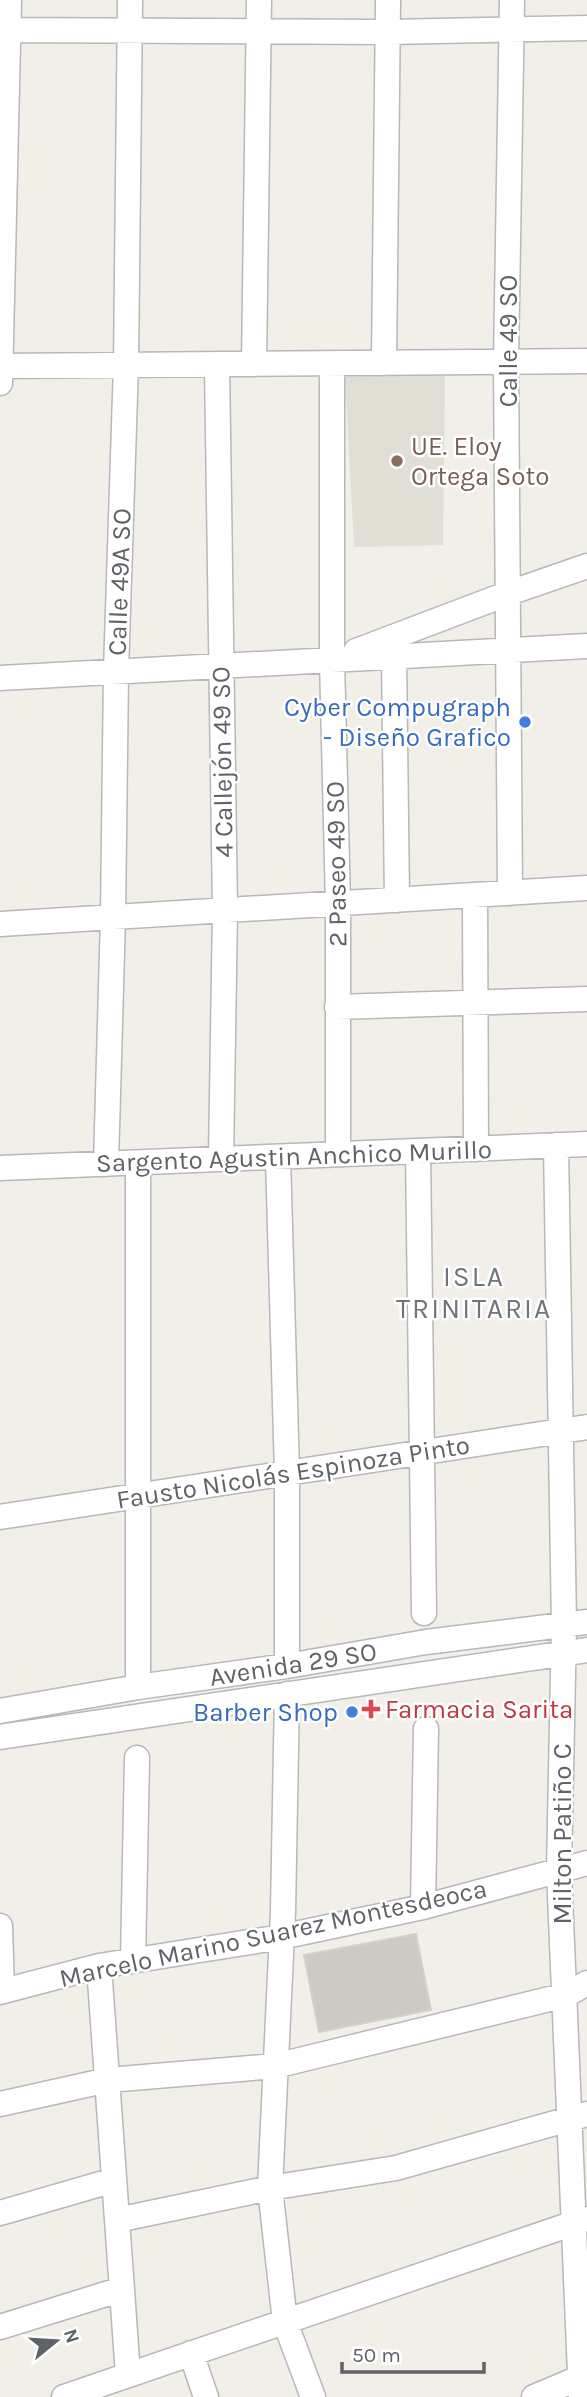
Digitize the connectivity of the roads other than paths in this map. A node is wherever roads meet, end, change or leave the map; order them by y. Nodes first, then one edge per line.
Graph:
1 (9, 0) edge
2 (130, 0) edge
3 (259, 0) edge
4 (388, 0) edge
5 (512, 0) edge
6 (512, 28) junction
7 (587, 28) edge
8 (4, 30) edge
9 (259, 30) junction
10 (130, 31) junction
11 (388, 32) junction
12 (587, 361) edge
13 (506, 362) junction
14 (384, 363) junction
15 (126, 364) junction
16 (217, 364) junction
17 (254, 364) junction
18 (332, 364) junction
19 (0, 366) edge
20 (0, 383) edge
21 (587, 566) edge
22 (509, 593) junction
23 (587, 646) edge
24 (509, 650) junction
25 (394, 656) junction
26 (332, 660) junction
27 (220, 666) junction
28 (117, 671) junction
29 (0, 678) edge
30 (587, 888) edge
31 (510, 893) junction
32 (475, 895) junction
33 (397, 900) junction
34 (338, 904) junction
35 (225, 910) junction
36 (113, 917) junction
37 (0, 924) edge
38 (587, 999) edge
39 (474, 1002) junction
40 (337, 1007) junction
41 (587, 1144) edge
42 (556, 1145) junction
43 (476, 1149) junction
44 (418, 1151) junction
45 (338, 1154) junction
46 (278, 1157) junction
47 (221, 1159) junction
48 (138, 1163) junction
49 (106, 1164) junction
50 (0, 1168) edge
51 (587, 1427) edge
52 (559, 1431) junction
53 (421, 1453) junction
54 (287, 1473) junction
55 (139, 1496) junction
56 (0, 1517) edge
57 (424, 1613) dead end
58 (575, 1624) edge
59 (575, 1652) edge
60 (287, 1666) junction
61 (138, 1686) junction
62 (287, 1694) junction
63 (0, 1711) edge
64 (426, 1728) dead end
65 (0, 1737) edge
66 (137, 1758) dead end
67 (587, 1863) edge
68 (559, 1871) junction
69 (423, 1907) junction
70 (0, 1926) edge
71 (281, 1937) junction
72 (133, 1961) junction
73 (99, 1966) junction
74 (576, 1989) edge
75 (1, 1991) edge
76 (275, 2066) junction
77 (107, 2080) junction
78 (0, 2104) edge
79 (578, 2116) edge
80 (114, 2180) junction
81 (270, 2188) junction
82 (0, 2213) edge
83 (117, 2220) junction
84 (580, 2221) edge
85 (122, 2289) junction
86 (285, 2322) junction
87 (0, 2327) edge
88 (191, 2353) junction
89 (128, 2375) junction
90 (582, 2384) edge
91 (89, 2393) edge
92 (64, 2397) edge
93 (206, 2397) edge
94 (313, 2397) edge
95 (534, 2397) edge

1 - 8 street
2 - 10 street, Calle 49A SO
3 - 9 street
4 - 11 street
5 - 6 street, Calle 49 SO
6 - 7 street
6 - 11 street
6 - 13 street, Calle 49 SO
8 - 10 street
8 - 19 street
9 - 10 street
9 - 11 street
9 - 17 street
10 - 15 street, Calle 49A SO
11 - 14 street
12 - 13 street
13 - 14 street
13 - 22 street, Calle 49 SO
14 - 18 street
15 - 16 street
15 - 19 street
15 - 28 street, Calle 49A SO
16 - 17 street
16 - 27 street, 4 Callejón 49 SO
17 - 18 street
18 - 26 street, 2 Paseo 49 SO
19 - 20 street
21 - 22 street
22 - 24 street, Calle 49 SO
22 - 26 street
23 - 24 street
24 - 25 street
24 - 31 street, Calle 49 SO
25 - 26 street
25 - 33 street
26 - 27 street
26 - 34 street, 2 Paseo 49 SO
27 - 28 street
27 - 35 street, 4 Callejón 49 SO
28 - 29 street
28 - 36 street, Calle 49A SO
30 - 31 street
31 - 32 street
32 - 33 street
32 - 39 street
33 - 34 street
34 - 35 street
34 - 40 street, 2 Paseo 49 SO
35 - 36 street
35 - 47 street, 4 Callejón 49 SO
36 - 37 street
36 - 49 street, Calle 49A SO
38 - 39 street
39 - 40 street
39 - 43 street
40 - 45 street, 2 Paseo 49 SO
41 - 42 street, Sargento Agustin Anchico Murillo
42 - 43 street, Sargento Agustin Anchico Murillo
42 - 52 street, Milton Patiño C
43 - 44 street, Sargento Agustin Anchico Murillo
44 - 45 street, Sargento Agustin Anchico Murillo
44 - 53 street
45 - 46 street, Sargento Agustin Anchico Murillo
46 - 47 street, Sargento Agustin Anchico Murillo
46 - 54 street
47 - 48 street, Sargento Agustin Anchico Murillo
48 - 49 street, Sargento Agustin Anchico Murillo
48 - 55 street
49 - 50 street, Sargento Agustin Anchico Murillo
51 - 52 street, Fausto Nicolás Espinoza Pinto
52 - 53 street, Fausto Nicolás Espinoza Pinto
52 - 58 street, Milton Patiño C
53 - 54 street, Fausto Nicolás Espinoza Pinto
53 - 57 street
54 - 55 street, Fausto Nicolás Espinoza Pinto
54 - 60 street
55 - 56 street, Fausto Nicolás Espinoza Pinto
55 - 61 street
58 - 59 street, Milton Patiño C
58 - 60 street, Avenida 29 SO
59 - 62 street, Avenida 29 SO
59 - 68 street, Milton Patiño C
60 - 61 street, Avenida 29 SO
61 - 63 street, Avenida 29 SO
62 - 65 street, Avenida 29 SO
62 - 71 street
64 - 69 street
66 - 72 street
67 - 68 street, Marcelo Marino Suarez Montesdeoca
68 - 69 street, Marcelo Marino Suarez Montesdeoca
68 - 74 street, Milton Patiño C
69 - 71 street, Marcelo Marino Suarez Montesdeoca
70 - 75 street
71 - 72 street, Marcelo Marino Suarez Montesdeoca
71 - 76 street
72 - 73 street, Marcelo Marino Suarez Montesdeoca
73 - 75 street, Marcelo Marino Suarez Montesdeoca
73 - 77 street
74 - 76 street
74 - 79 street, Milton Patiño C
76 - 77 street
76 - 81 street
77 - 78 street
77 - 80 street
79 - 81 street
79 - 84 street, Milton Patiño C
80 - 82 street
80 - 83 street
81 - 83 street
81 - 86 street
83 - 85 street
84 - 86 street
84 - 90 street, Milton Patiño C
85 - 87 street
85 - 89 street
86 - 88 street
86 - 94 street
88 - 89 street
88 - 93 street
89 - 91 street
90 - 95 street
91 - 92 street

